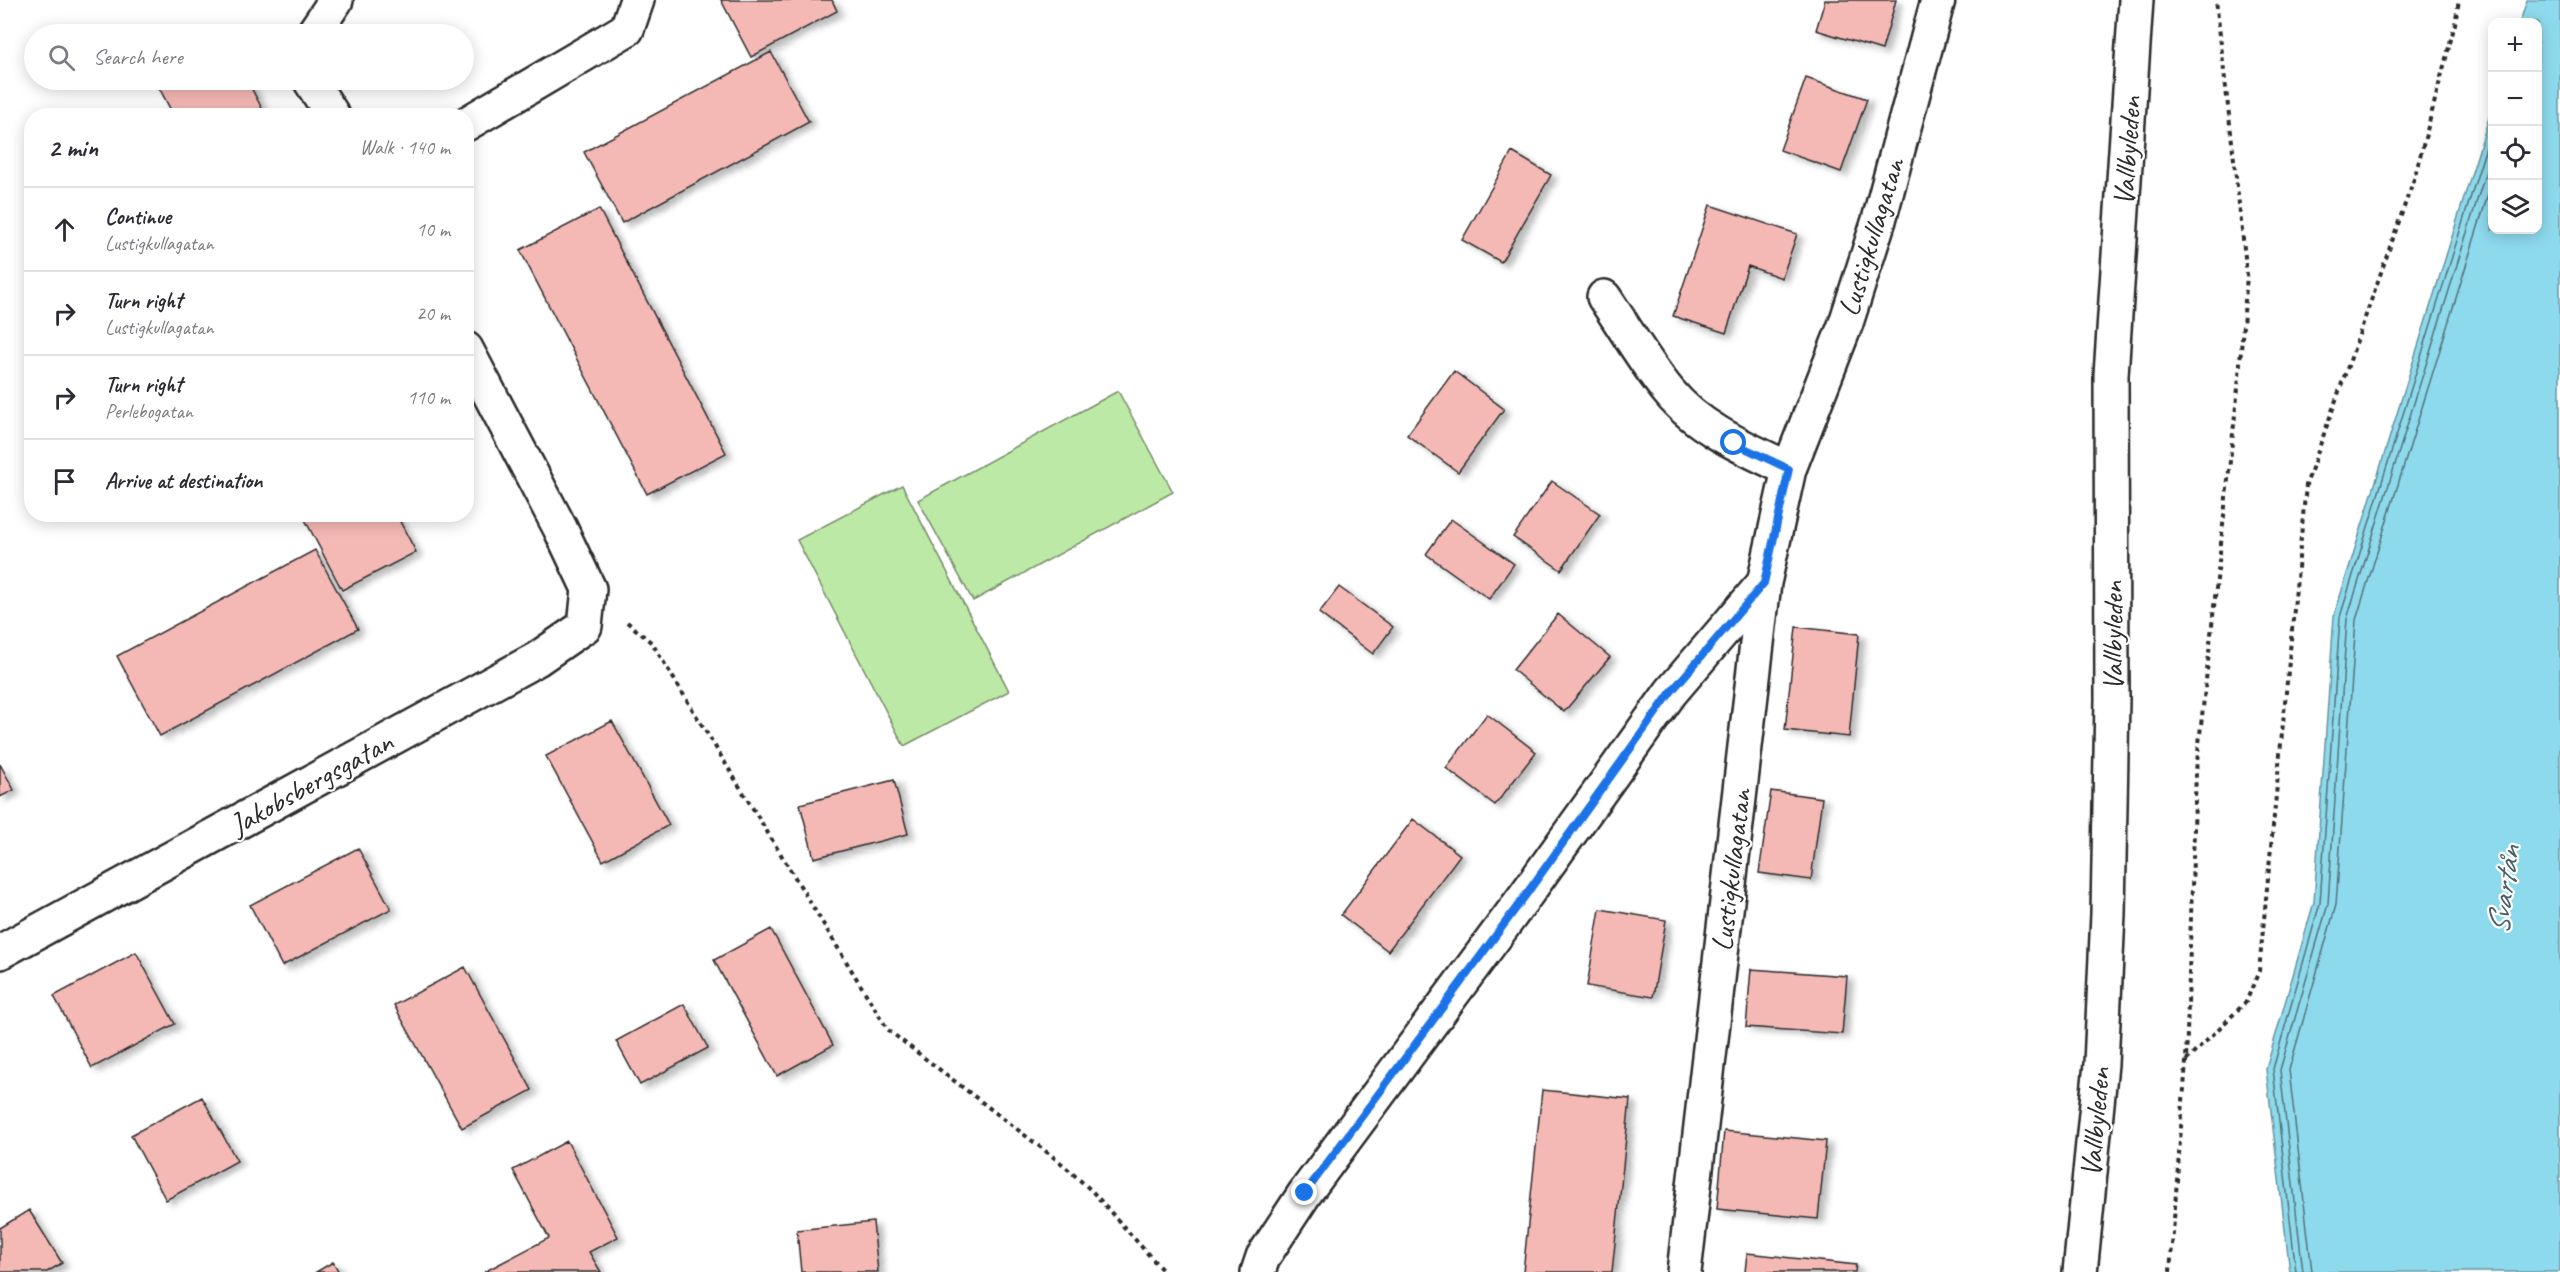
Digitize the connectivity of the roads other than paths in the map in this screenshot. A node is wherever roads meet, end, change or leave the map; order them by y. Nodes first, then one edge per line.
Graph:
1 (336, 0) edge
2 (637, 0) edge
3 (1938, 0) edge
4 (2136, 0) edge
5 (320, 24) edge
6 (316, 90) edge
7 (328, 108) edge
8 (474, 119) edge
9 (1604, 297) dead end
10 (474, 364) edge
11 (1789, 469) junction
12 (1764, 583) junction
13 (0, 952) edge
14 (1258, 1272) edge
15 (1684, 1272) edge
16 (2080, 1272) edge

1 - 5 street
2 - 8 street
3 - 11 street, Lustigkullagatan
4 - 16 street, Vallbyleden
6 - 7 street
9 - 11 street
10 - 13 street, Jakobsbergsgatan
11 - 12 street, Lustigkullagatan
12 - 14 street
12 - 15 street, Lustigkullagatan

